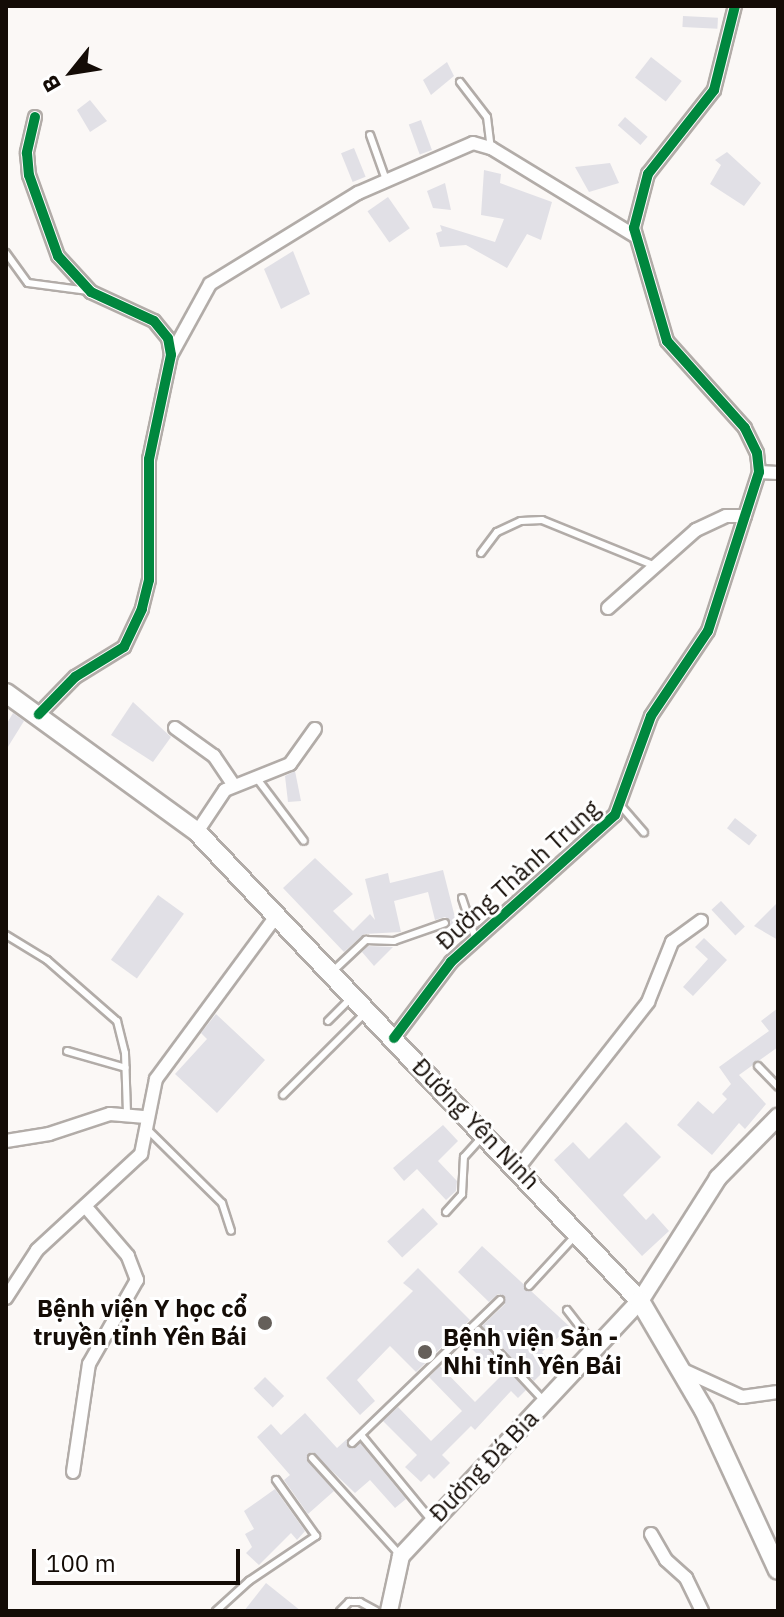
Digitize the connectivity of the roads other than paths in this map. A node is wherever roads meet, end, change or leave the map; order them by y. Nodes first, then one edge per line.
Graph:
1 (735, 6) edge
2 (460, 82) dead end
3 (35, 117) dead end
4 (370, 135) dead end
5 (491, 148) junction
6 (387, 183) junction
7 (635, 236) junction
8 (6, 253) edge
9 (91, 292) junction
10 (171, 355) junction
11 (759, 472) junction
12 (778, 473) edge
13 (745, 516) junction
14 (481, 553) dead end
15 (653, 565) junction
16 (608, 608) dead end
17 (6, 693) edge
18 (39, 714) junction
19 (175, 728) dead end
20 (315, 729) dead end
21 (255, 776) junction
22 (233, 784) junction
23 (621, 806) junction
24 (197, 832) junction
25 (644, 832) dead end
26 (304, 841) dead end
27 (462, 898) dead end
28 (276, 916) junction
29 (701, 921) dead end
30 (445, 923) dead end
31 (6, 935) edge
32 (476, 940) junction
33 (330, 974) junction
34 (352, 996) junction
35 (367, 1011) junction
36 (328, 1021) dead end
37 (394, 1038) junction
38 (67, 1051) dead end
39 (758, 1066) dead end
40 (126, 1068) junction
41 (778, 1087) edge
42 (283, 1095) dead end
43 (127, 1114) junction
44 (778, 1117) edge
45 (147, 1124) junction
46 (485, 1133) junction
47 (6, 1141) edge
48 (518, 1168) junction
49 (85, 1206) junction
50 (446, 1212) dead end
51 (231, 1231) dead end
52 (578, 1232) junction
53 (529, 1286) dead end
54 (6, 1298) edge
55 (500, 1300) dead end
56 (640, 1301) junction
57 (567, 1310) dead end
58 (478, 1330) dead end
59 (597, 1349) junction
60 (683, 1370) junction
61 (778, 1392) edge
62 (545, 1402) junction
63 (361, 1435) junction
64 (352, 1443) dead end
65 (312, 1458) dead end
66 (73, 1472) dead end
67 (276, 1480) dead end
68 (432, 1521) junction
69 (651, 1534) dead end
70 (401, 1556) junction
71 (778, 1570) edge
72 (216, 1611) edge
73 (340, 1611) edge
74 (376, 1611) edge
75 (389, 1611) edge
76 (702, 1611) edge

1 - 7 street
2 - 5 lane
3 - 9 street
4 - 6 lane
5 - 6 street
5 - 7 street
6 - 10 street
7 - 11 street
8 - 9 lane
9 - 10 street
10 - 18 street
11 - 12 street
11 - 13 street, Đường Thành Trung
13 - 15 street
13 - 23 street, Đường Thành Trung
14 - 15 lane
15 - 16 street
17 - 18 main road, Đường Yên Ninh
18 - 24 main road, Đường Yên Ninh
19 - 22 street
20 - 21 street
21 - 22 street
21 - 26 lane
22 - 24 street
23 - 25 lane
23 - 32 street, Đường Thành Trung
24 - 28 main road, Đường Yên Ninh
27 - 32 lane
28 - 33 main road, Đường Yên Ninh
28 - 45 street
29 - 48 street
30 - 33 lane
31 - 40 lane
32 - 37 street, Đường Thành Trung
33 - 34 main road, Đường Yên Ninh
34 - 35 main road, Đường Yên Ninh
34 - 36 lane
35 - 37 main road, Đường Yên Ninh
35 - 42 lane
37 - 46 main road, Đường Yên Ninh
38 - 40 lane
39 - 41 lane
40 - 43 lane
43 - 45 street
43 - 47 street
44 - 56 street, Đường Đá Bia
45 - 49 street
45 - 51 lane
46 - 48 main road, Đường Yên Ninh
46 - 50 lane
48 - 52 main road, Đường Yên Ninh
49 - 54 street
49 - 66 street
52 - 53 lane
52 - 56 main road, Đường Yên Ninh
55 - 63 lane
56 - 59 street, Đường Đá Bia
56 - 60 main road, Đường Yên Ninh
57 - 59 lane
58 - 62 lane
59 - 62 street, Đường Đá Bia
60 - 61 street
60 - 71 main road, Đường Yên Ninh
62 - 68 street, Đường Đá Bia
63 - 64 lane
63 - 68 lane
65 - 70 lane
67 - 72 lane
68 - 70 street, Đường Đá Bia
69 - 76 street
70 - 75 street, Đường Đá Bia
73 - 74 lane

